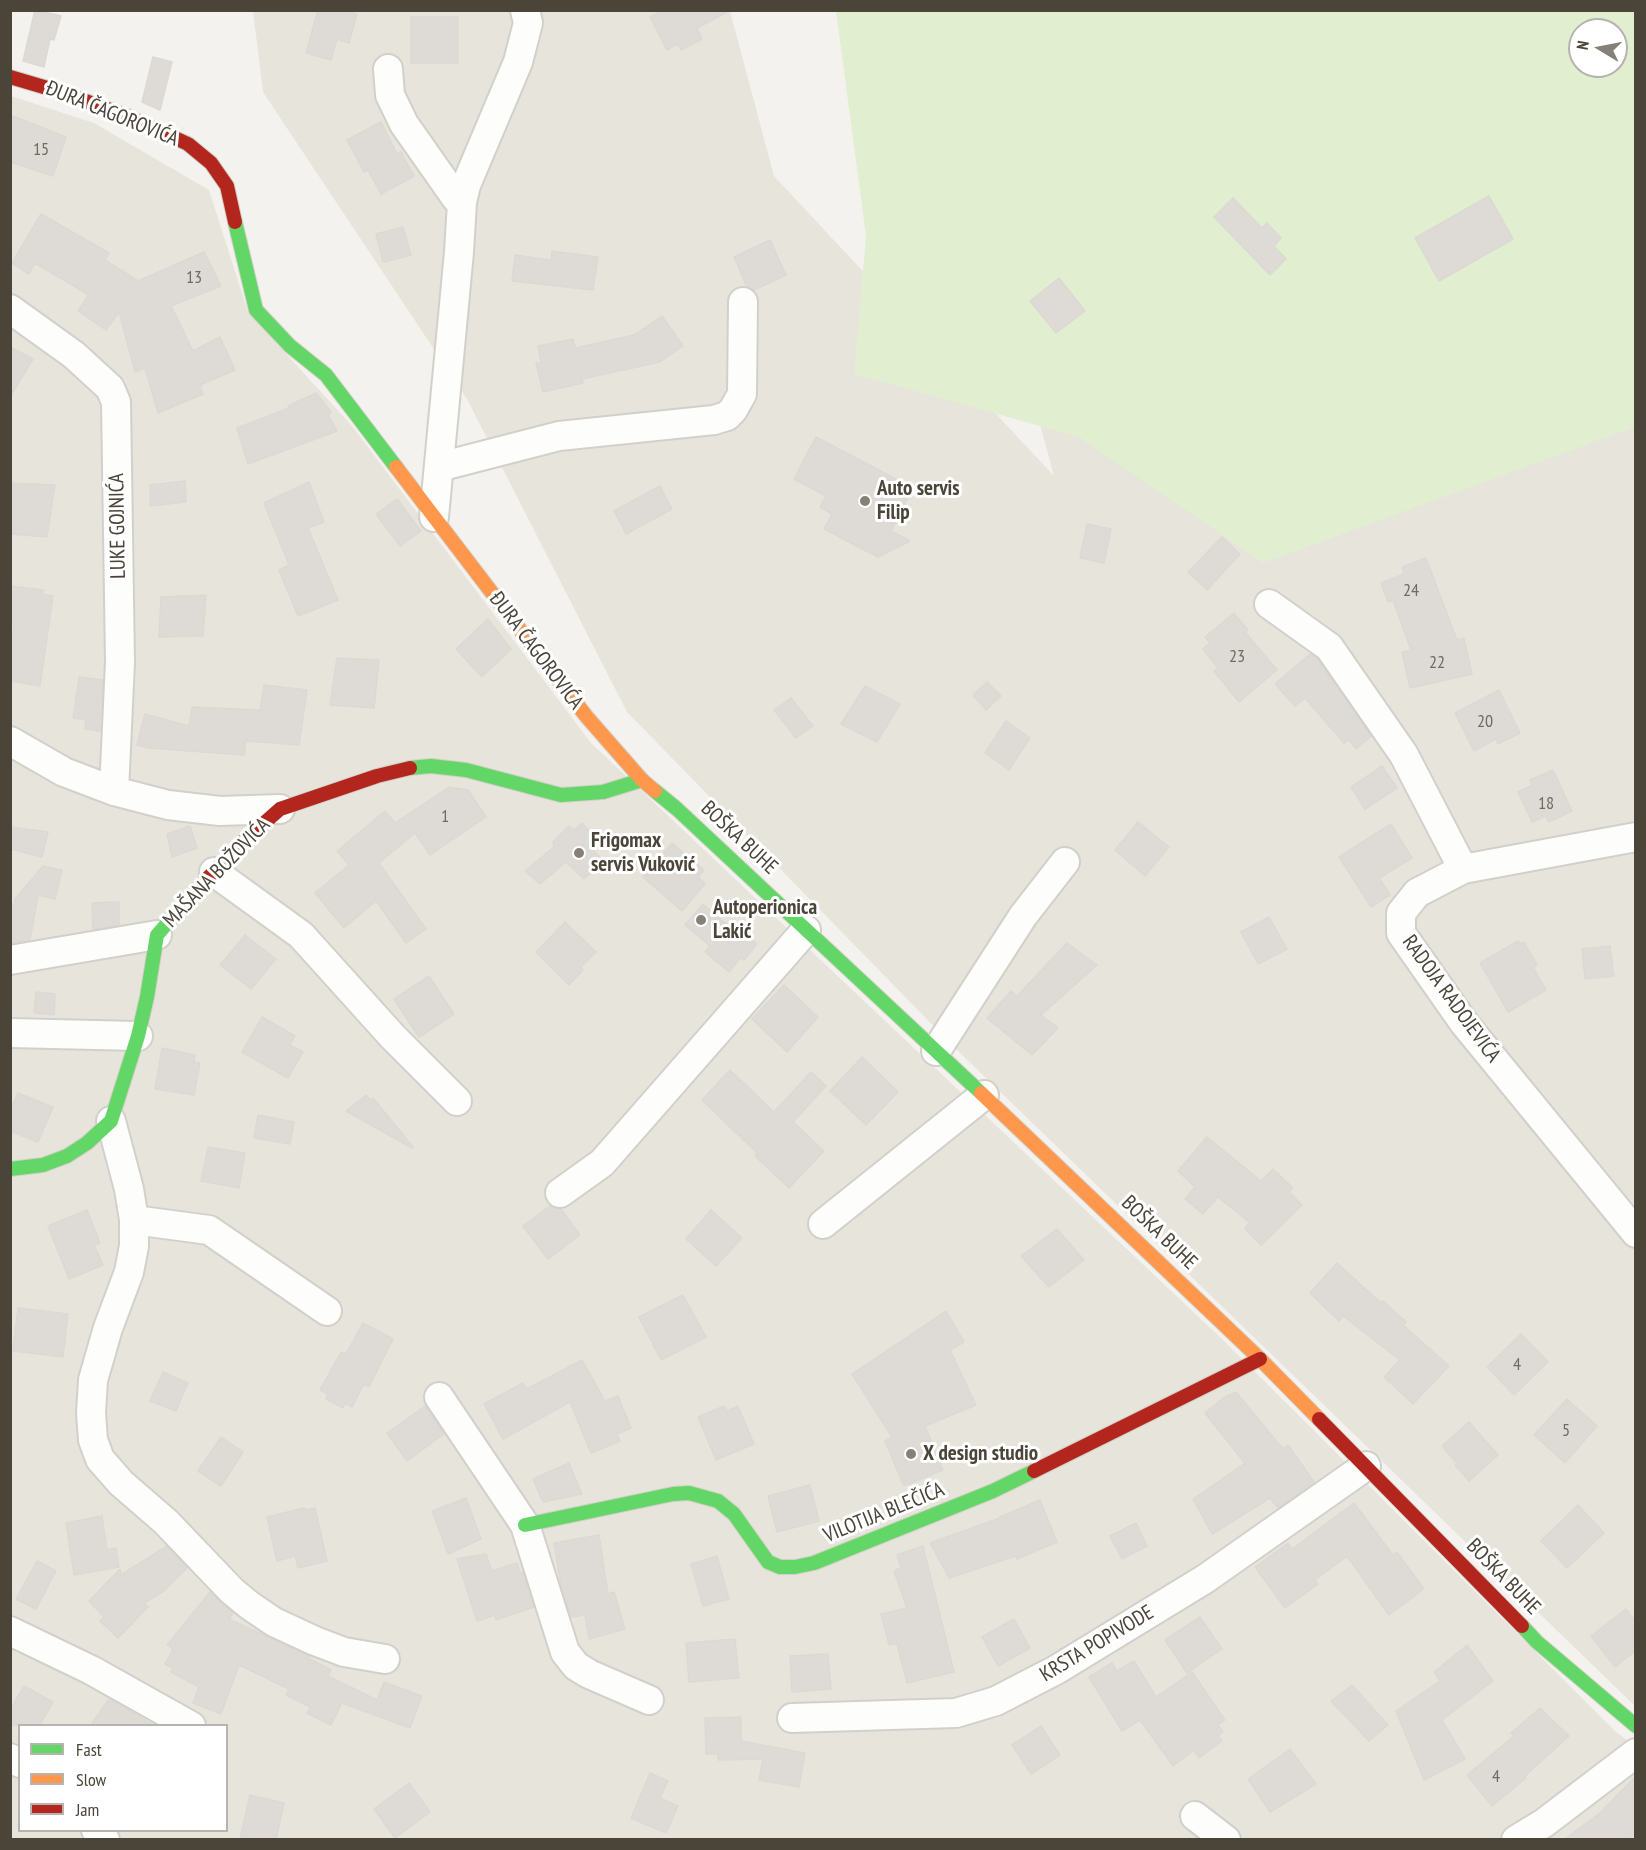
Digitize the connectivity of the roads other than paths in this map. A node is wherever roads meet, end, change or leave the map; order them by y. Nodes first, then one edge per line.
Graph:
1 (526, 17) edge
2 (388, 69) dead end
3 (10, 76) edge
4 (462, 202) junction
5 (743, 302) dead end
6 (10, 309) edge
7 (439, 467) junction
8 (434, 518) junction
9 (1269, 604) dead end
10 (13, 750) edge
11 (642, 780) junction
12 (114, 791) junction
13 (280, 809) junction
14 (1635, 837) edge
15 (1065, 862) dead end
16 (1463, 869) junction
17 (214, 872) junction
18 (806, 930) junction
19 (157, 934) junction
20 (10, 960) edge
21 (10, 1033) edge
22 (138, 1036) junction
23 (936, 1051) junction
24 (984, 1095) junction
25 (457, 1101) dead end
26 (111, 1121) junction
27 (10, 1169) edge
28 (560, 1193) dead end
29 (134, 1220) junction
30 (823, 1224) dead end
31 (1635, 1233) edge
32 (327, 1311) dead end
33 (1260, 1359) junction
34 (439, 1397) dead end
35 (1366, 1466) junction
36 (525, 1525) junction
37 (10, 1631) edge
38 (385, 1659) dead end
39 (649, 1700) dead end
40 (792, 1718) dead end
41 (189, 1724) edge
42 (1635, 1726) edge
43 (1635, 1753) edge
44 (1195, 1816) dead end
45 (1226, 1839) edge
46 (1516, 1839) edge

1 - 4 street
2 - 4 street
3 - 8 street, ĐURA ČAGOROVIĆA
4 - 7 street
5 - 7 street
6 - 12 street, LUKE GOJNIĆA
7 - 8 street
8 - 11 street, ĐURA ČAGOROVIĆA
9 - 16 street
10 - 12 street
11 - 13 street, MAŠANA BOŽOVIĆA
11 - 18 street, BOŠKA BUHE
12 - 13 street
13 - 17 street, MAŠANA BOŽOVIĆA
14 - 16 street, RADOJA RADOJEVIĆA
15 - 23 street
16 - 31 street, RADOJA RADOJEVIĆA
17 - 19 street, MAŠANA BOŽOVIĆA
17 - 25 street
18 - 23 street, BOŠKA BUHE
18 - 28 street
19 - 20 street
19 - 22 street, MAŠANA BOŽOVIĆA
21 - 22 street
22 - 26 street, MAŠANA BOŽOVIĆA
23 - 24 street, BOŠKA BUHE
24 - 30 street
24 - 33 street, BOŠKA BUHE
26 - 27 street, MAŠANA BOŽOVIĆA
26 - 29 street
29 - 32 street
29 - 38 street
33 - 35 street, BOŠKA BUHE
33 - 36 street, VILOTIJA BLEČIĆA
34 - 36 street
35 - 40 street, KRSTA POPIVODE
35 - 42 street, BOŠKA BUHE
36 - 39 street
37 - 41 street
43 - 46 street
44 - 45 street

